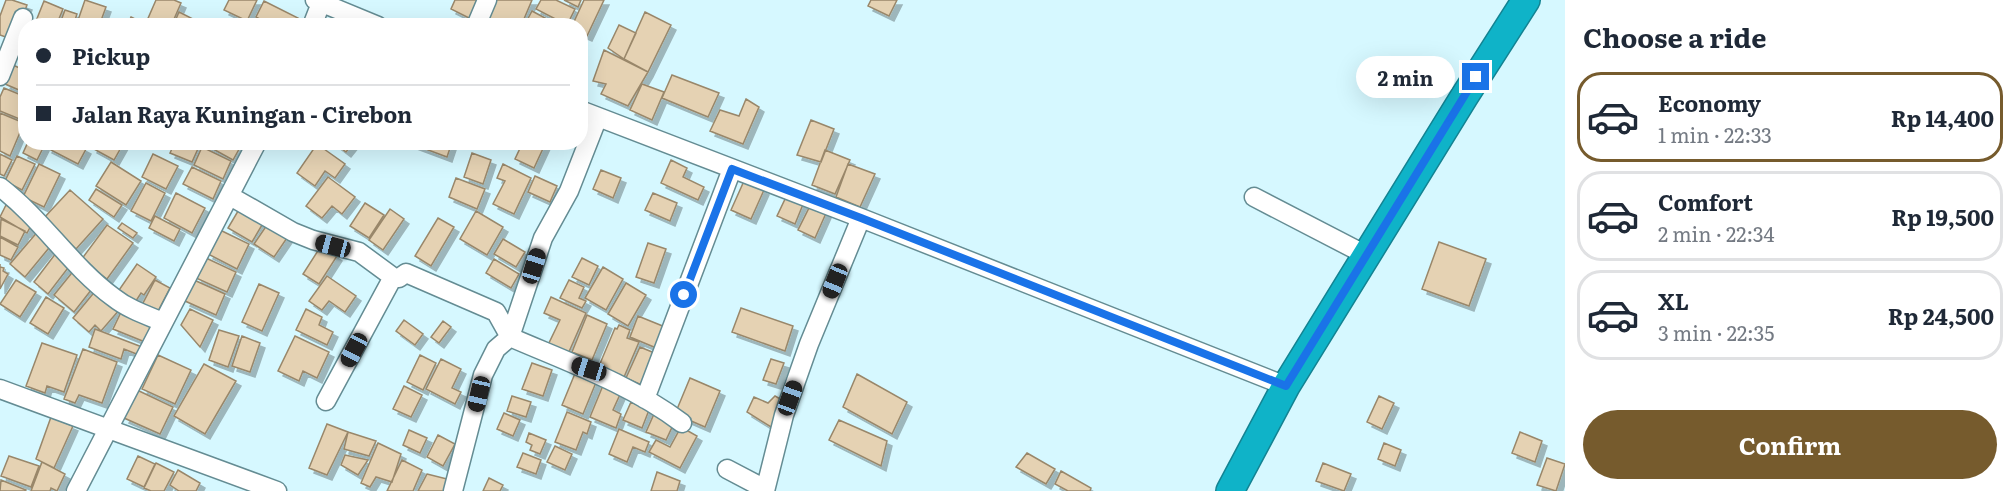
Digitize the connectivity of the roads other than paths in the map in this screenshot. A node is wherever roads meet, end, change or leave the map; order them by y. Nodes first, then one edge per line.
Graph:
1 (487, 0) edge
2 (1526, 0) edge
3 (328, 3) edge
4 (318, 18) edge
5 (361, 18) edge
6 (479, 18) edge
7 (18, 31) edge
8 (0, 76) edge
9 (588, 113) edge
10 (598, 117) junction
11 (588, 143) edge
12 (254, 150) edge
13 (585, 150) edge
14 (732, 169) junction
15 (0, 187) edge
16 (230, 196) junction
17 (1254, 197) dead end
18 (861, 218) junction
19 (1366, 255) junction
20 (393, 277) junction
21 (164, 322) junction
22 (510, 338) junction
23 (1286, 386) junction
24 (0, 389) edge
25 (645, 399) junction
26 (326, 401) dead end
27 (682, 423) dead end
28 (109, 428) junction
29 (726, 469) dead end
30 (765, 490) edge
31 (76, 491) edge
32 (277, 491) edge
33 (453, 491) edge
34 (1230, 491) edge

1 - 6 street
2 - 19 highway
3 - 4 street
3 - 5 street
7 - 8 street
9 - 10 street
10 - 11 street
10 - 14 street
12 - 16 street
13 - 22 street
14 - 18 street
14 - 25 street
15 - 21 street
16 - 20 street
16 - 21 street
17 - 19 street
18 - 23 street
18 - 30 street
19 - 23 highway
20 - 22 street
20 - 26 street
21 - 28 street
22 - 25 street
22 - 33 street
23 - 34 highway
24 - 28 street
25 - 27 street
28 - 31 street
28 - 32 street
29 - 30 street

